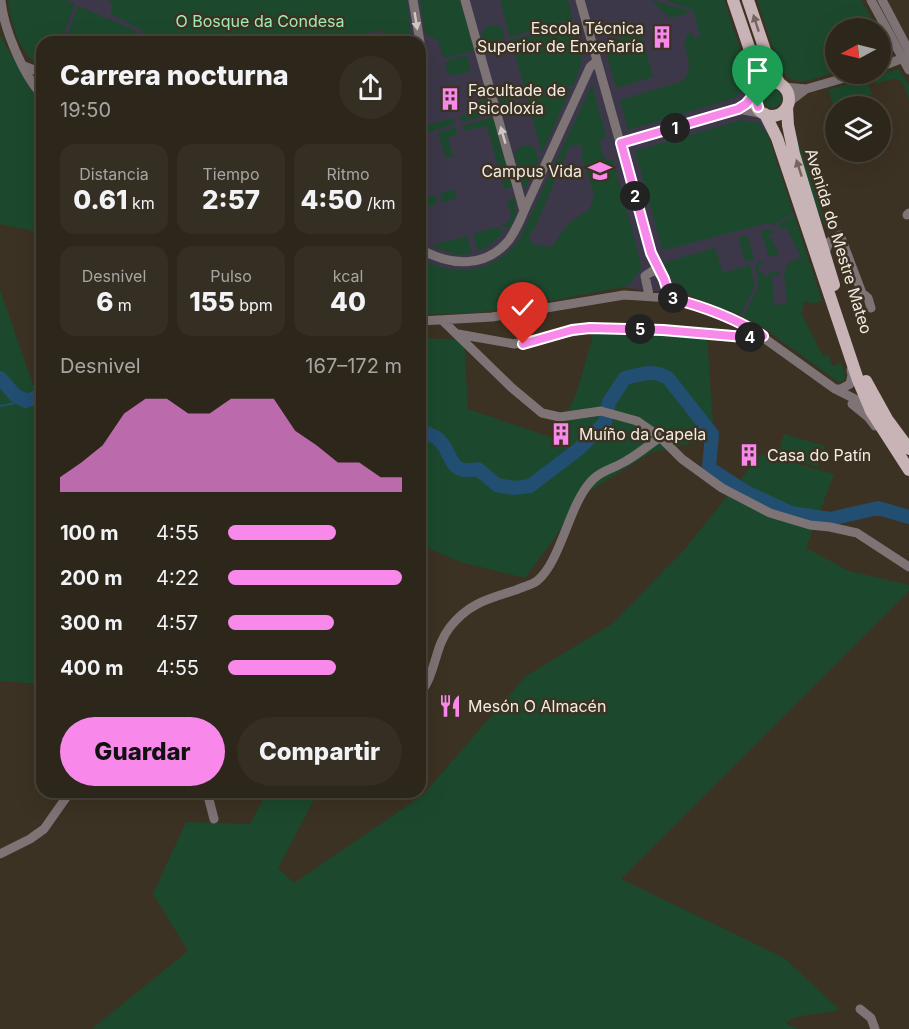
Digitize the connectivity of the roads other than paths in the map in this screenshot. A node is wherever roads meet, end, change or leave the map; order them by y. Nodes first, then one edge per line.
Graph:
1 (1, 0) edge
2 (413, 0) edge
3 (465, 0) edge
4 (580, 0) edge
5 (733, 0) edge
6 (748, 0) edge
7 (871, 0) edge
8 (882, 0) edge
9 (419, 36) edge
10 (909, 51) edge
11 (906, 58) edge
12 (597, 61) junction
13 (891, 63) edge
14 (24, 66) junction
15 (909, 70) edge
16 (36, 71) edge
17 (36, 82) edge
18 (825, 84) edge
19 (35, 86) joint
20 (782, 86) junction
21 (806, 89) junction
22 (758, 90) junction
23 (788, 105) junction
24 (738, 109) junction
25 (765, 114) junction
26 (621, 143) junction
27 (525, 211) junction
28 (813, 213) junction
29 (836, 237) junction
30 (426, 252) edge
31 (651, 253) junction
32 (825, 254) junction
33 (660, 273) junction
34 (646, 274) junction
35 (823, 276) junction
36 (630, 295) junction
37 (649, 295) junction
38 (670, 298) junction
39 (872, 308) dead end
40 (426, 321) edge
41 (443, 321) junction
42 (458, 334) junction
43 (763, 336) junction
44 (862, 382) junction
45 (835, 389) junction
46 (869, 407) junction
47 (660, 437) junction
48 (888, 440) junction
49 (909, 448) edge
50 (909, 455) edge
51 (909, 470) edge
52 (909, 567) edge
53 (426, 682) edge
54 (66, 798) edge
55 (209, 798) edge
56 (214, 819) dead end
57 (0, 854) edge
58 (860, 1009) dead end
59 (875, 1029) edge

1 - 14 street
2 -> 9 street
27 -> 3 street
4 - 12 street
5 - 22 main road
20 -> 6 main road
7 - 11 street
8 - 10 street
11 - 13 street
11 - 15 street
12 - 26 street
12 - 27 street
14 - 16 street
14 - 19 street
17 - 19 street
18 - 21 street
20 - 21 street
20 - 22 main road
20 - 23 main road
21 - 23 street
22 - 24 street
22 - 25 main road
23 - 25 main road
28 -> 23 main road, Avenida do Mestre Mateo
24 - 25 street
24 - 26 street
25 - 35 main road, Avenida do Mestre Mateo
26 - 31 street
27 - 30 street
28 - 29 street
28 - 32 main road, Avenida do Mestre Mateo
29 - 32 street
29 - 39 street
31 - 33 street
31 - 34 street
32 - 44 main road, Avenida do Mestre Mateo
33 - 34 street
33 - 38 street
34 - 36 street
34 - 37 street
35 - 44 main road, Avenida do Mestre Mateo
35 - 45 street
36 - 37 street
36 - 41 street
37 - 38 street
38 - 43 street
40 - 41 street
41 - 42 street
42 - 43 street
42 - 47 street
43 - 45 street
44 - 46 main road
44 - 49 main road
45 - 46 street
45 - 48 street
46 - 48 main road
46 - 50 street
47 - 52 street
47 - 53 street
48 - 51 main road
54 - 57 street
55 - 56 street
58 - 59 street

